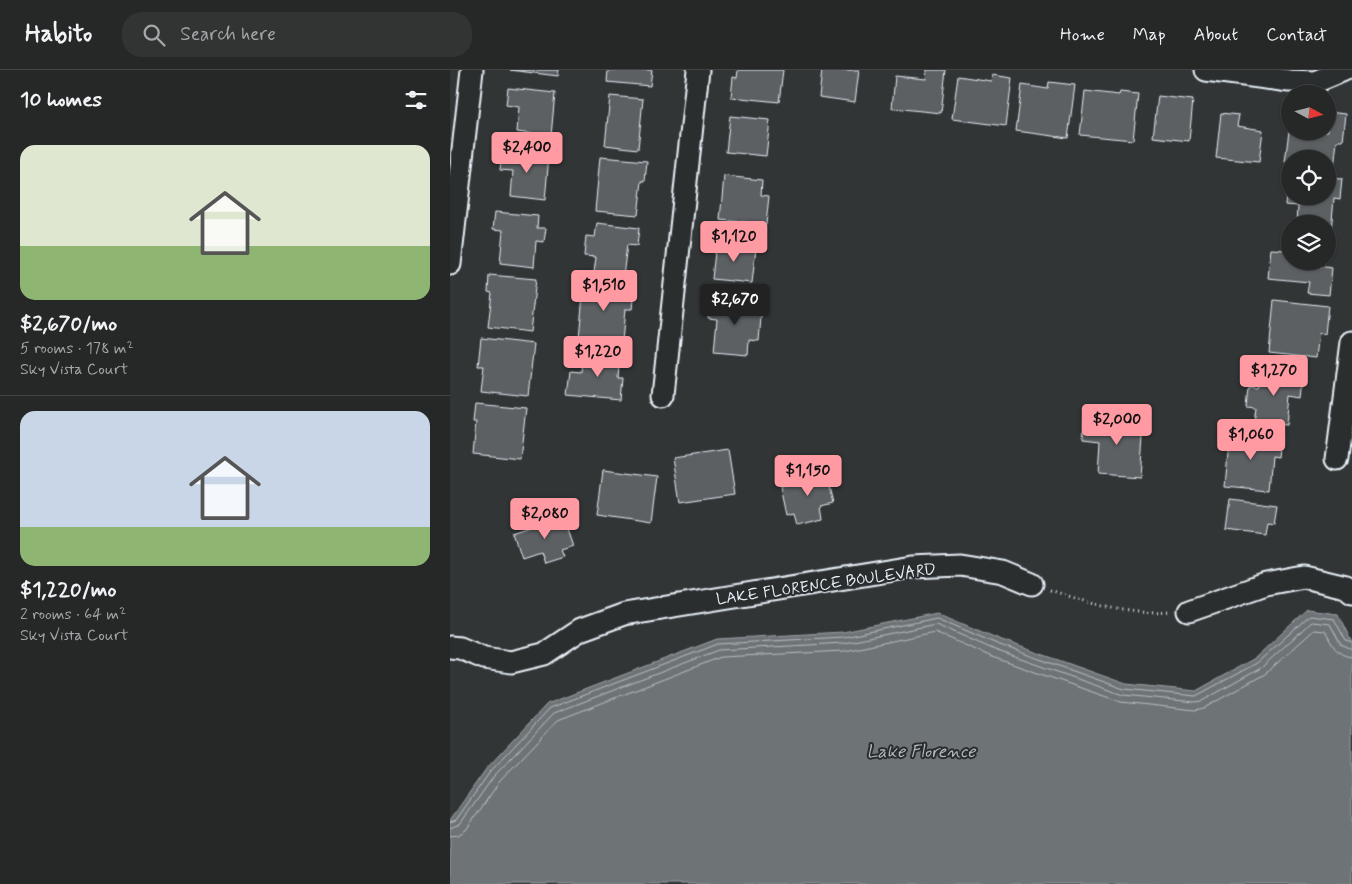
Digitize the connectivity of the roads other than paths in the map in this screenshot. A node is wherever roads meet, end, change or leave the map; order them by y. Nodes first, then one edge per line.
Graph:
1 (472, 70) edge
2 (698, 70) edge
3 (1206, 70) edge
4 (1344, 70) edge
5 (450, 264) edge
6 (1352, 342) edge
7 (663, 395) dead end
8 (1337, 459) dead end
9 (1032, 584) road end
10 (1352, 592) edge
11 (1189, 611) road end
12 (450, 647) edge

1 - 5 street
2 - 7 street
3 - 4 street
6 - 8 street
9 - 12 street, LAKE FLORENCE BOULEVARD
10 - 11 street

